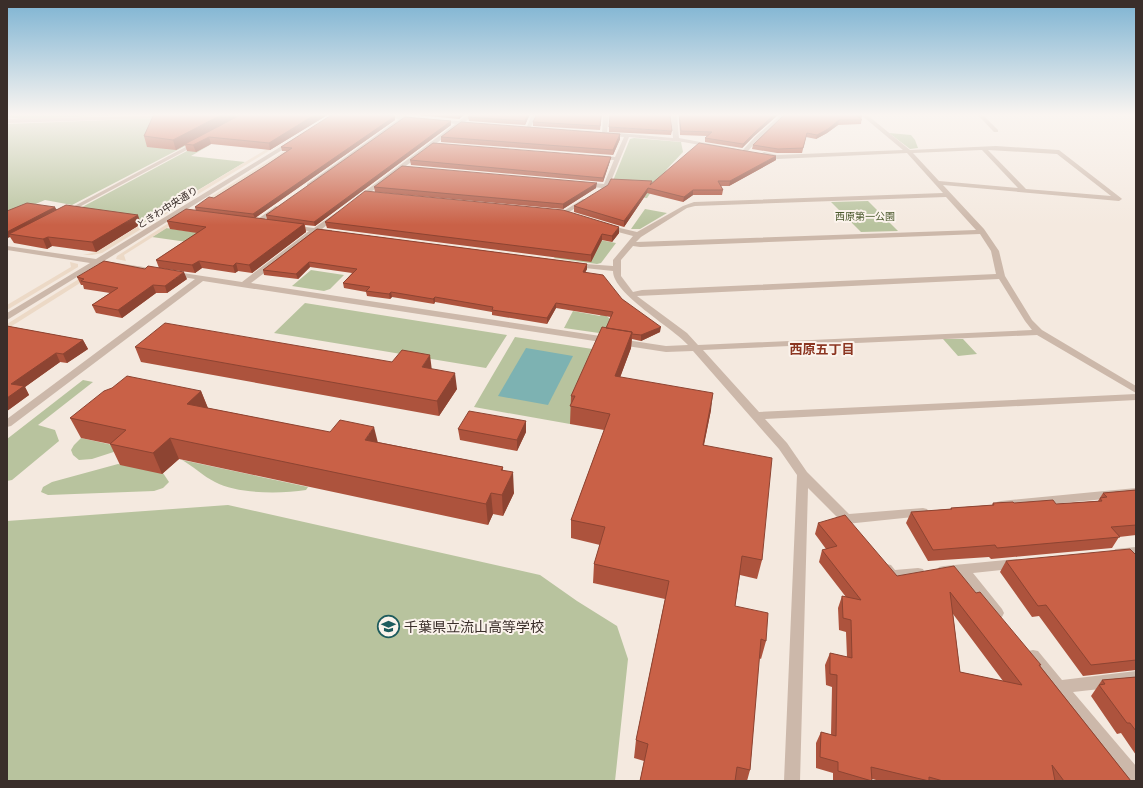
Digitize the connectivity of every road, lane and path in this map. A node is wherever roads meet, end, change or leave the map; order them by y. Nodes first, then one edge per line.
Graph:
1 (181, 151) edge
2 (277, 151) edge
3 (357, 151) edge
4 (424, 151) edge
5 (622, 151) edge
6 (742, 151) edge
7 (932, 151) edge
8 (986, 151) edge
9 (1036, 151) edge
10 (750, 152) joint
11 (909, 152) junction
12 (594, 157) edge
13 (618, 159) junction
14 (401, 167) junction
15 (409, 168) edge
16 (575, 183) edge
17 (937, 183) junction
18 (606, 186) junction
19 (301, 190) edge
20 (1024, 191) junction
21 (598, 193) edge
22 (364, 194) junction
23 (372, 195) edge
24 (948, 195) junction
25 (591, 197) edge
26 (352, 203) edge
27 (282, 204) edge
28 (346, 208) edge
29 (179, 212) junction
30 (188, 213) edge
31 (557, 213) edge
32 (564, 213) junction
33 (572, 216) edge
34 (56, 217) edge
35 (595, 222) edge
36 (272, 224) edge
37 (286, 226) edge
38 (315, 230) junction
39 (981, 232) junction
40 (337, 233) edge
41 (638, 235) junction
42 (630, 243) junction
43 (7, 248) edge
44 (98, 261) junction
45 (566, 263) edge
46 (616, 269) junction
47 (1001, 276) junction
48 (203, 277) junction
49 (244, 284) junction
50 (631, 295) junction
51 (7, 317) edge
52 (1039, 332) junction
53 (693, 346) junction
54 (1136, 390) edge
55 (1136, 397) edge
56 (755, 416) junction
57 (7, 424) edge
58 (803, 475) junction
59 (1136, 492) edge
60 (987, 506) edge
61 (932, 511) edge
62 (846, 519) junction
63 (855, 531) edge
64 (1136, 552) edge
65 (1104, 555) edge
66 (878, 559) edge
67 (1025, 563) edge
68 (962, 569) junction
69 (1007, 625) edge
70 (1022, 643) edge
71 (1136, 678) edge
72 (1058, 687) junction
73 (1136, 779) edge
74 (792, 781) edge

1 - 34 street
2 - 29 street, ときわ中央通り
3 - 19 street
4 - 14 street
5 - 13 street
6 - 10 street
7 - 11 street
8 - 20 street
9 - 20 street
10 - 11 street
11 - 17 street
12 - 13 street
13 - 18 street
14 - 15 street
14 - 22 street
16 - 18 street
17 - 20 street
17 - 24 street
18 - 21 street
22 - 23 street
22 - 26 street
24 - 39 street
24 - 41 street
25 - 32 street
27 - 36 street
28 - 38 street
29 - 30 street
29 - 44 street, ときわ中央通り
31 - 32 street
32 - 33 street
35 - 41 street
37 - 38 street
38 - 40 street
38 - 49 street
39 - 42 street
39 - 47 street
41 - 42 street
42 - 46 street
43 - 44 street
44 - 48 street
44 - 51 street, ときわ中央通り
45 - 46 street
46 - 50 street
47 - 50 street
47 - 52 street
48 - 49 street
48 - 57 street
49 - 53 street
50 - 53 street
52 - 53 street
52 - 54 street
53 - 56 street
55 - 56 street
56 - 58 street
58 - 62 street
58 - 74 street
59 - 60 street
61 - 62 street
62 - 63 street
64 - 65 street
66 - 68 street
67 - 68 street
68 - 69 street
70 - 72 street
71 - 72 street
72 - 73 street

